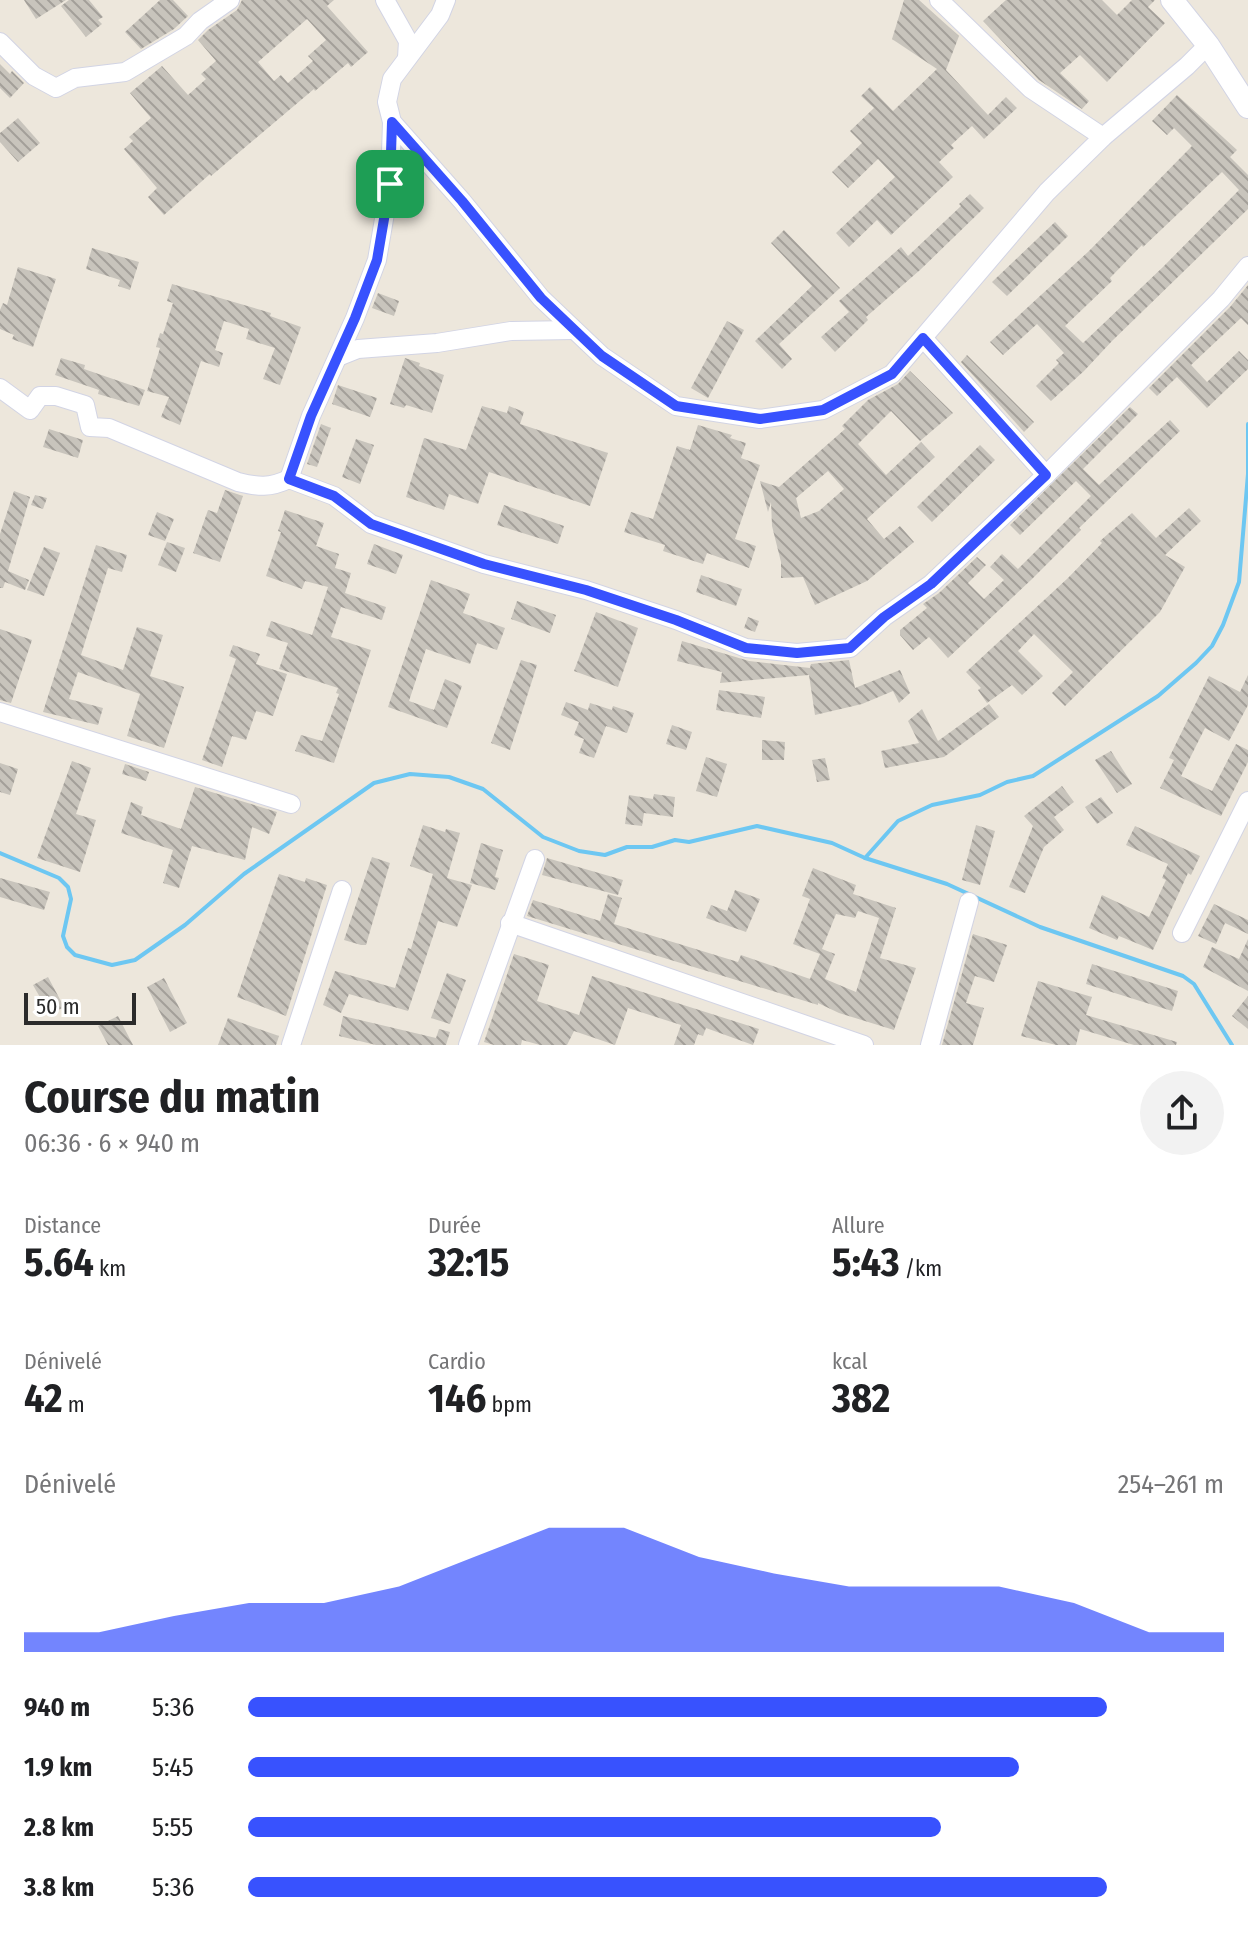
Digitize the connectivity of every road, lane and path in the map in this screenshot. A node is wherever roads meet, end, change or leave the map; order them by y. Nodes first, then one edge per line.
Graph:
1 (230, 0) edge
2 (385, 0) edge
3 (446, 0) edge
4 (939, 0) edge
5 (1172, 0) edge
6 (0, 42) edge
7 (1208, 45) junction
8 (407, 58) junction
9 (1248, 107) edge
10 (392, 122) junction
11 (1103, 137) junction
12 (1248, 266) edge
13 (574, 330) junction
14 (923, 338) junction
15 (338, 357) junction
16 (0, 388) edge
17 (1046, 475) junction
18 (289, 479) junction
19 (0, 712) edge
20 (1248, 801) edge
21 (291, 804) dead end
22 (535, 859) dead end
23 (342, 890) dead end
24 (969, 902) dead end
25 (510, 923) junction
26 (1182, 933) dead end
27 (298, 1043) edge
28 (468, 1045) edge
29 (864, 1045) edge
30 (930, 1045) edge

1 - 6 street
2 - 8 street
3 - 8 street
4 - 11 street
5 - 7 street
7 - 9 street
7 - 11 street
8 - 10 street
10 - 13 street
10 - 15 street
11 - 14 street
12 - 17 street
13 - 14 street
13 - 15 street
14 - 17 street
15 - 18 street
16 - 18 street
17 - 18 street
19 - 21 street
20 - 26 street
22 - 25 street
23 - 27 street
24 - 30 street
25 - 28 street
25 - 29 street

